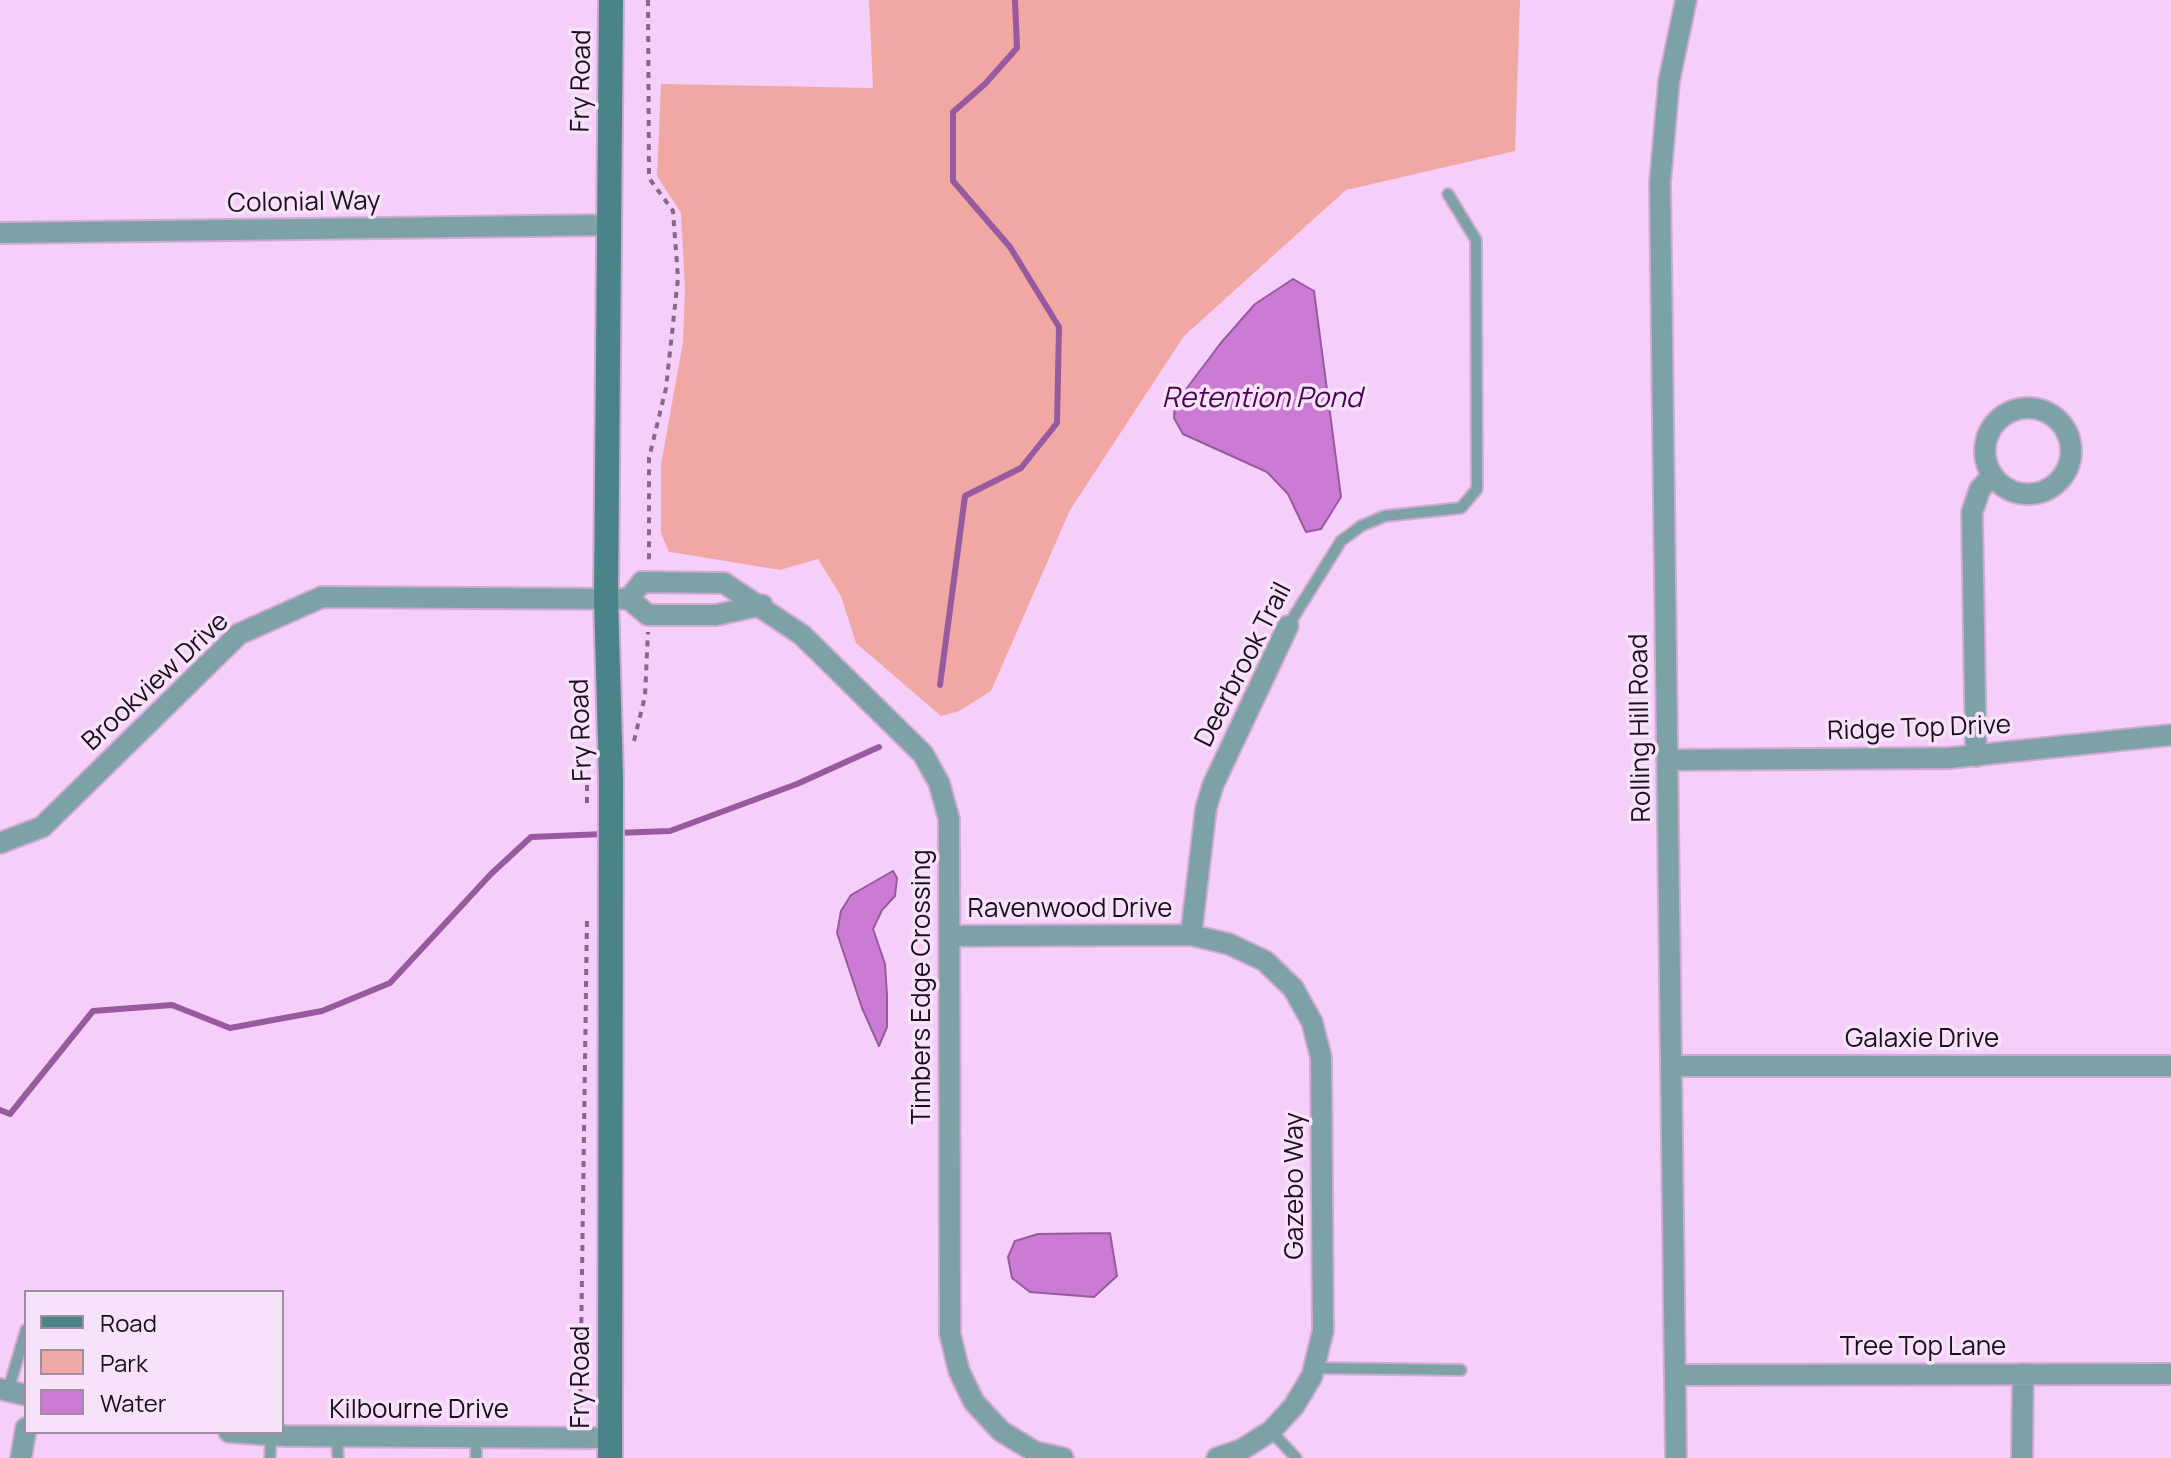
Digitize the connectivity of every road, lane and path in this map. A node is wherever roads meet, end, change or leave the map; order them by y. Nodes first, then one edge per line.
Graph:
1 (611, 0) edge
2 (648, 0) edge
3 (1686, 0) edge
4 (1448, 194) dead end
5 (609, 225) junction
6 (0, 233) edge
7 (1992, 476) junction
8 (649, 582) junction
9 (617, 599) junction
10 (762, 605) junction
11 (648, 615) junction
12 (1288, 626) joint
13 (2171, 735) edge
14 (1976, 756) junction
15 (1667, 760) junction
16 (611, 777) junction
17 (0, 843) edge
18 (1191, 935) junction
19 (949, 936) junction
20 (586, 964) dead end
21 (1672, 1066) junction
22 (2171, 1066) edge
23 (24, 1338) edge
24 (1314, 1368) junction
25 (1461, 1370) dead end
26 (2023, 1374) junction
27 (2171, 1374) edge
28 (1675, 1375) junction
29 (11, 1391) edge
30 (1271, 1431) junction
31 (25, 1434) edge
32 (250, 1434) edge
33 (271, 1436) junction
34 (337, 1437) junction
35 (580, 1438) junction
36 (476, 1448) edge
37 (610, 1448) edge
38 (21, 1458) edge
39 (270, 1458) edge
40 (338, 1458) edge
41 (1063, 1458) edge
42 (1217, 1458) edge
43 (1296, 1458) edge
44 (1676, 1458) edge
45 (2022, 1458) edge

1 - 5 street, Fry Road
2 - 8 path
3 - 15 street, Rolling Hill Road
4 - 12 lane, Deerbrook Trail
5 - 6 street, Colonial Way
5 - 9 street, Fry Road
7 - 7 street
7 - 14 street
8 - 9 street
8 - 10 street, Timbers Edge Crossing
9 - 11 street
9 - 16 street, Fry Road
9 - 17 street, Brookview Drive
10 - 11 street
10 - 19 street, Timbers Edge Crossing
11 - 16 path
12 - 18 street, Deerbrook Trail
13 - 14 street, Ridge Top Drive
14 - 15 street, Ridge Top Drive
15 - 21 street, Rolling Hill Road
16 - 37 street, Fry Road
18 - 19 street, Ravenwood Drive
18 - 24 street, Gazebo Way
19 - 41 street, Timbers Edge Crossing
20 - 35 path
21 - 22 street, Galaxie Drive
21 - 28 street, Rolling Hill Road
23 - 29 lane
24 - 25 lane
24 - 30 street, Gazebo Way
26 - 27 street, Tree Top Lane
26 - 28 street, Tree Top Lane
26 - 45 street
28 - 44 street, Rolling Hill Road
30 - 42 street, Gazebo Way
30 - 43 lane
31 - 38 street
32 - 33 street, Kilbourne Drive
33 - 34 street, Kilbourne Drive
33 - 39 lane
34 - 36 street, Kilbourne Drive
34 - 40 lane
35 - 36 street, Kilbourne Drive
35 - 37 street, Kilbourne Drive

